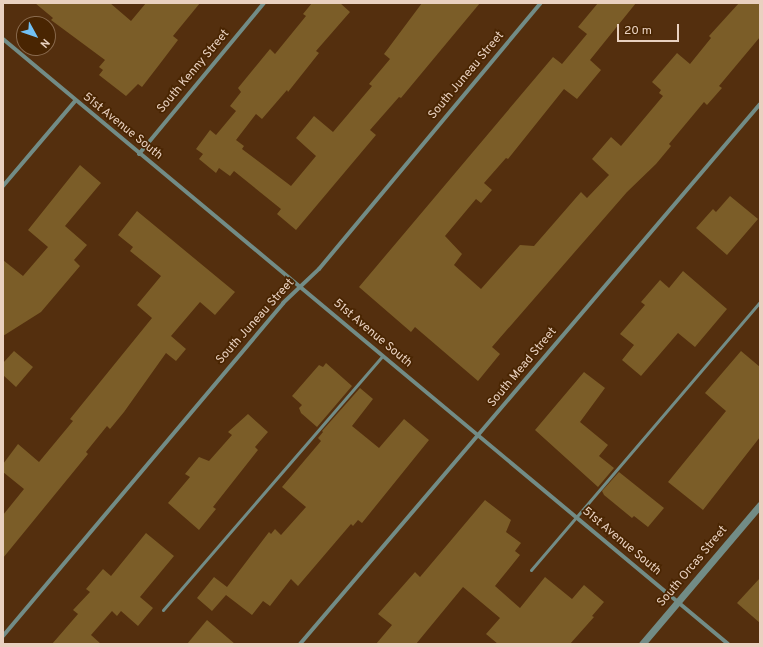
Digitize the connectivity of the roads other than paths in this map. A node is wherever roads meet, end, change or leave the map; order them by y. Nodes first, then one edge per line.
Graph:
1 (264, 3) edge
2 (541, 3) edge
3 (3, 39) edge
4 (75, 101) junction
5 (760, 104) edge
6 (139, 154) junction
7 (3, 186) edge
8 (300, 287) junction
9 (760, 302) edge
10 (382, 356) junction
11 (478, 436) junction
12 (760, 505) edge
13 (576, 518) junction
14 (531, 570) dead end
15 (678, 602) junction
16 (163, 610) dead end
17 (3, 636) edge
18 (300, 644) edge
19 (642, 644) edge
20 (728, 644) edge

1 - 6 street, South Kenny Street
2 - 8 street, South Juneau Street
3 - 4 street, 51st Avenue South
4 - 6 street, 51st Avenue South
4 - 7 street
5 - 11 street, South Mead Street
6 - 8 street, 51st Avenue South
8 - 10 street, 51st Avenue South
8 - 17 street, South Juneau Street
9 - 13 lane
10 - 11 street, 51st Avenue South
10 - 16 lane
11 - 13 street, 51st Avenue South
11 - 18 street, South Mead Street
12 - 15 street, South Orcas Street
13 - 14 lane
13 - 15 street, 51st Avenue South
15 - 19 street, South Orcas Street
15 - 20 street, 51st Avenue South

